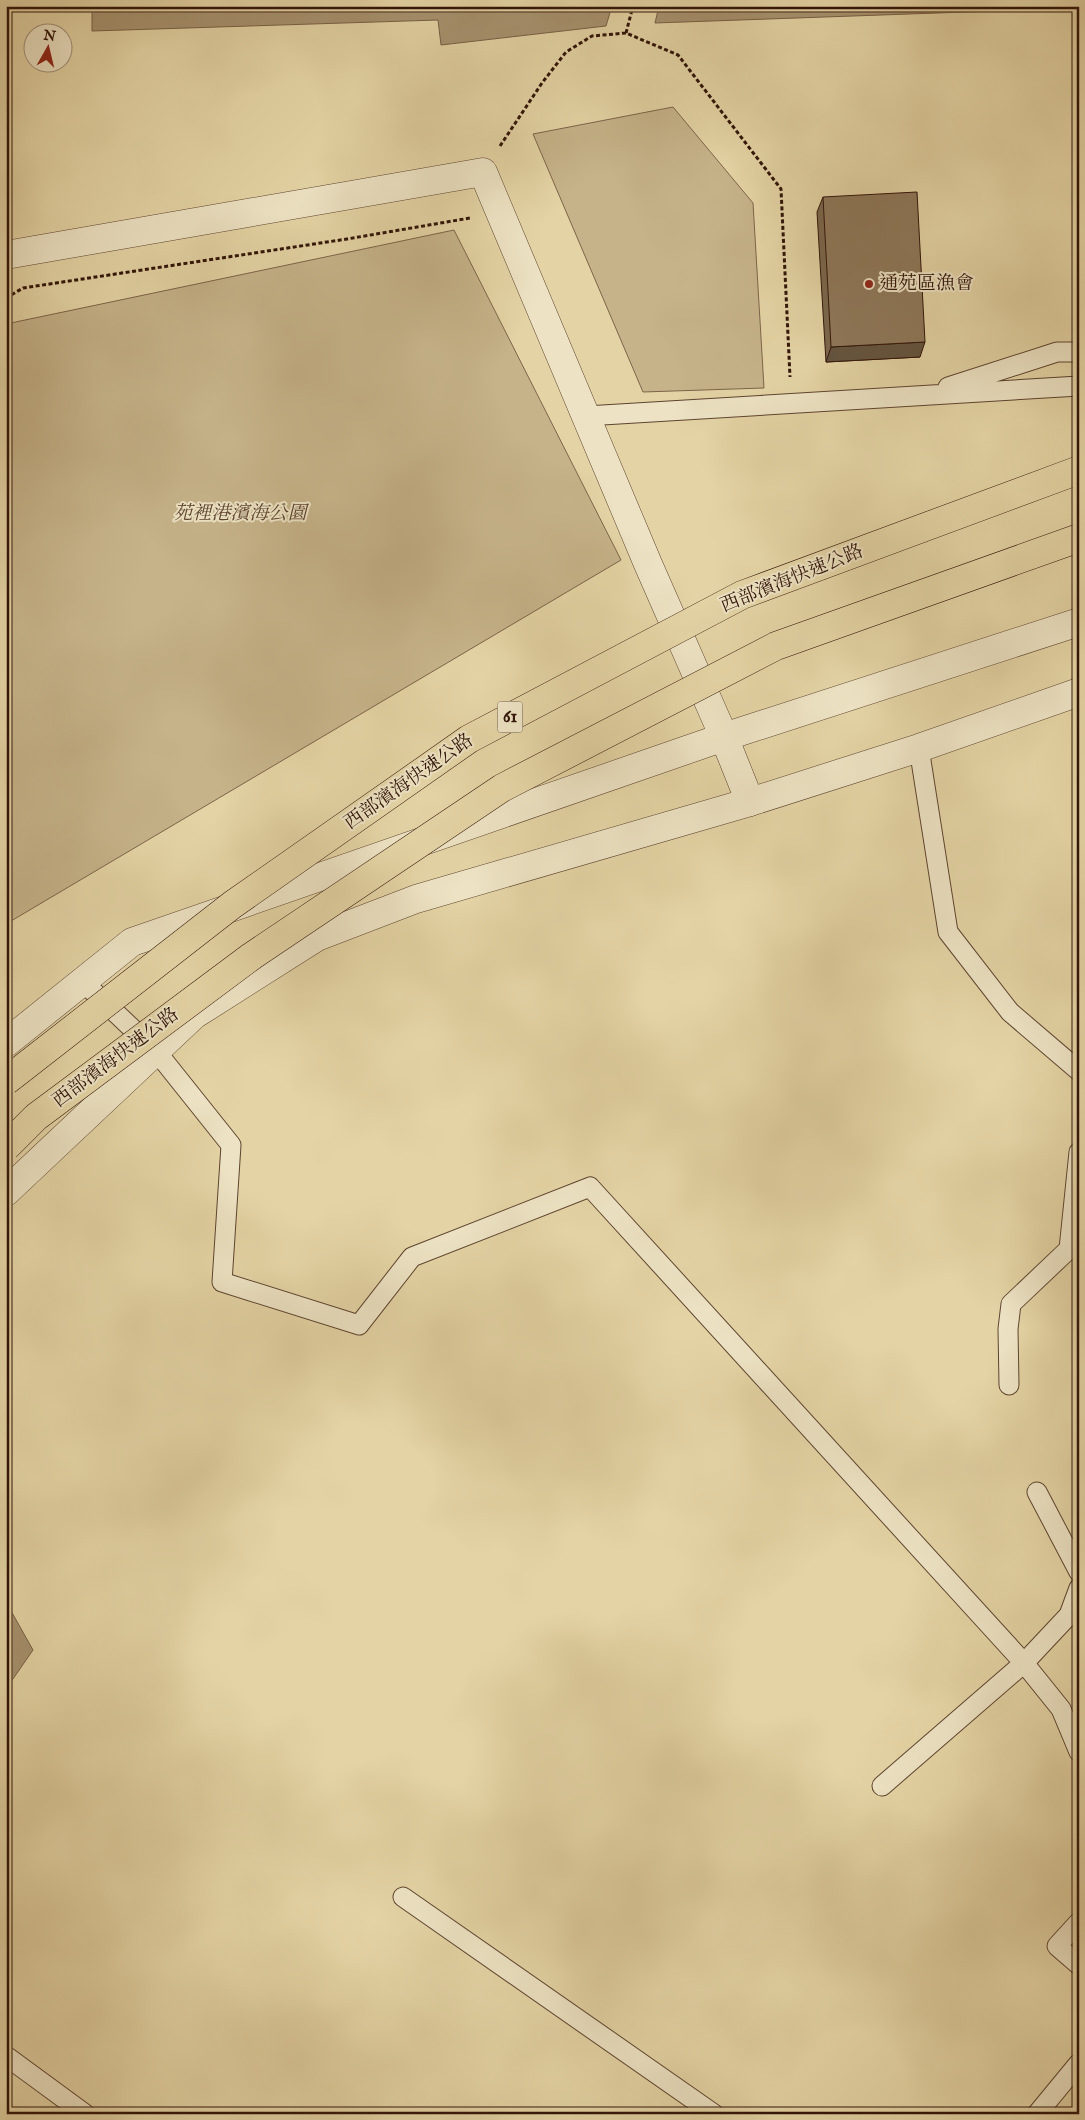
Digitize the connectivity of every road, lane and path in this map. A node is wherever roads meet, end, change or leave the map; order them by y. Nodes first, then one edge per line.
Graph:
1 (633, 6) edge
2 (626, 32) junction
3 (483, 172) junction
4 (500, 213) junction
5 (6, 255) edge
6 (6, 298) edge
7 (1079, 352) edge
8 (1079, 386) edge
9 (922, 396) junction
10 (792, 404) junction
11 (586, 416) junction
12 (1079, 470) edge
13 (1079, 538) edge
14 (1079, 622) edge
15 (1079, 692) edge
16 (724, 737) junction
17 (919, 748) junction
18 (750, 802) junction
19 (82, 982) junction
20 (6, 1043) edge
21 (156, 1051) junction
22 (1079, 1072) edge
23 (6, 1080) edge
24 (6, 1147) edge
25 (1079, 1152) edge
26 (6, 1192) edge
27 (1074, 1248) edge
28 (1009, 1385) dead end
29 (1037, 1492) dead end
30 (1079, 1572) edge
31 (1079, 1588) edge
32 (1024, 1663) junction
33 (1079, 1752) edge
34 (882, 1786) dead end
35 (404, 1897) dead end
36 (1079, 1922) edge
37 (1079, 1965) edge
38 (6, 2056) edge
39 (1079, 2063) edge
40 (85, 2114) edge
41 (714, 2114) edge
42 (1037, 2114) edge

1 - 2 path
2 - 3 path
2 - 10 path
3 - 4 street
3 - 5 street
4 - 6 path
4 - 11 street
7 - 9 lane
8 - 9 lane
9 - 10 lane
10 - 11 lane
11 - 16 street
12 - 23 highway, 西部濱海快速公路 / 61, bridge
13 - 24 highway, 西部濱海快速公路, bridge
14 - 16 street
15 - 17 street
16 - 18 street
16 - 19 street
17 - 18 street
17 - 22 lane
18 - 21 street
19 - 20 street
19 - 21 lane
21 - 26 street
21 - 32 lane
25 - 27 lane
27 - 28 lane
29 - 30 lane
31 - 32 lane
32 - 33 lane
32 - 34 lane
35 - 41 lane
36 - 37 lane
38 - 40 lane
39 - 42 lane

